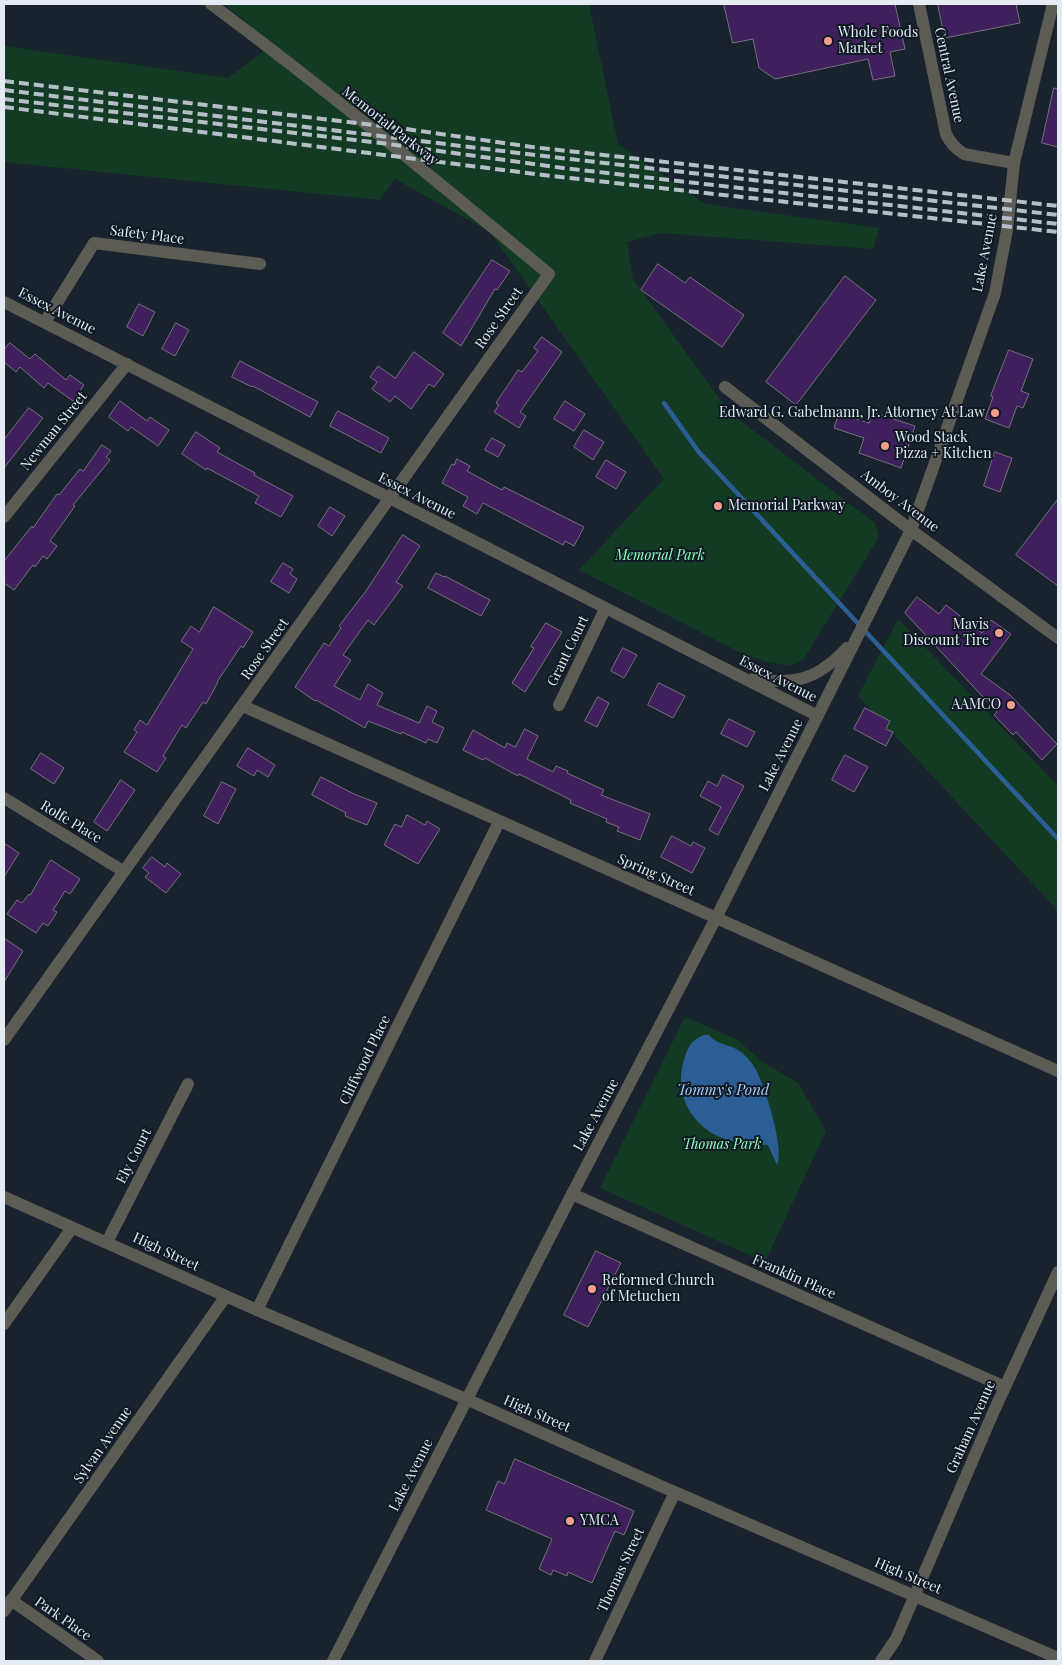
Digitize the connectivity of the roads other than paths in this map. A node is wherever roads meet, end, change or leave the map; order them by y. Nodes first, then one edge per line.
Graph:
1 (211, 4) edge
2 (919, 4) edge
3 (1053, 4) edge
4 (1014, 163) junction
5 (260, 264) dead end
6 (549, 274) joint
7 (4, 302) edge
8 (45, 322) junction
9 (127, 364) junction
10 (725, 387) dead end
11 (389, 498) junction
12 (4, 517) edge
13 (912, 530) junction
14 (605, 609) junction
15 (1058, 638) edge
16 (854, 641) junction
17 (743, 678) junction
18 (559, 705) dead end
19 (243, 706) junction
20 (818, 716) junction
21 (4, 798) edge
22 (499, 822) junction
23 (123, 871) junction
24 (716, 918) junction
25 (4, 1017) edge
26 (14, 1024) junction
27 (4, 1040) edge
28 (1058, 1071) edge
29 (188, 1084) dead end
30 (572, 1194) junction
31 (4, 1196) edge
32 (72, 1228) junction
33 (107, 1242) junction
34 (1058, 1272) edge
35 (226, 1296) junction
36 (257, 1310) junction
37 (4, 1324) edge
38 (1005, 1387) junction
39 (466, 1399) junction
40 (675, 1492) junction
41 (914, 1595) junction
42 (8, 1606) edge
43 (1058, 1658) edge
44 (98, 1661) edge
45 (333, 1661) edge
46 (595, 1661) edge
47 (881, 1661) edge

1 - 6 street, Memorial Parkway
2 - 4 street, Central Avenue
3 - 4 street, Lake Avenue
4 - 13 street, Lake Avenue
5 - 8 street, Safety Place
6 - 11 street, Rose Street
7 - 8 street, Essex Avenue
8 - 9 street, Essex Avenue
9 - 11 street, Essex Avenue
9 - 12 street, Newman Street
10 - 13 street, Amboy Avenue
11 - 14 street, Essex Avenue
11 - 19 street, Rose Street
13 - 15 street, Amboy Avenue
13 - 16 street, Lake Avenue
14 - 17 street, Essex Avenue
14 - 18 street, Grant Court
16 - 17 street
16 - 20 street, Lake Avenue
17 - 20 street, Essex Avenue
19 - 22 street, Spring Street
19 - 23 street, Rose Street
20 - 24 street, Lake Avenue
21 - 23 street, Rolfe Place
22 - 24 street, Spring Street
22 - 36 street, Cliffwood Place
23 - 26 street, Rose Street
24 - 28 street, Spring Street
24 - 30 street, Lake Avenue
25 - 26 street
26 - 27 street, Rose Street
29 - 33 street, Ely Court
30 - 38 street, Franklin Place
30 - 39 street, Lake Avenue
31 - 32 street, High Street
32 - 33 street, High Street
32 - 37 street
33 - 35 street, High Street
34 - 38 street, Graham Avenue
35 - 36 street, High Street
35 - 42 street, Sylvan Avenue
36 - 39 street, High Street
38 - 41 street, Graham Avenue
39 - 40 street, High Street
39 - 45 street, Lake Avenue
40 - 41 street, High Street
40 - 46 street, Thomas Street
41 - 43 street, High Street
41 - 47 street, Graham Avenue
42 - 44 street, Park Place

